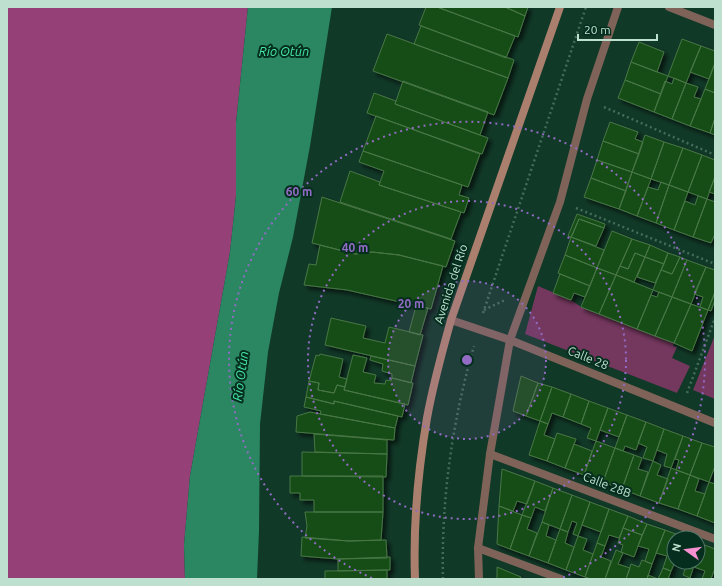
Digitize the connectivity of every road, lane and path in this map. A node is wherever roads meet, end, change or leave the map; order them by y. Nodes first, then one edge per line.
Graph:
1 (560, 7) edge
2 (586, 7) edge
3 (618, 7) edge
4 (669, 7) edge
5 (715, 25) edge
6 (587, 99) junction
7 (715, 155) edge
8 (560, 202) junction
9 (715, 264) edge
10 (715, 318) edge
11 (451, 320) junction
12 (478, 329) junction
13 (510, 340) junction
14 (682, 409) junction
15 (715, 423) edge
16 (490, 454) junction
17 (715, 539) edge
18 (478, 548) junction
19 (415, 579) edge
20 (443, 579) edge
21 (479, 579) edge
22 (561, 579) edge

1 - 11 main road, Avenida del Río
2 - 12 path
3 - 6 street
4 - 5 street
6 - 7 path
6 - 8 street
8 - 9 path
8 - 13 street
10 - 14 path
11 - 12 street, Calle 28
11 - 19 main road, Avenida del Río
12 - 13 street, Calle 28
12 - 20 path
13 - 14 street, Calle 28
13 - 16 street
14 - 15 street, Calle 28
16 - 17 street, Calle 28B
16 - 18 street
18 - 21 street
18 - 22 street

